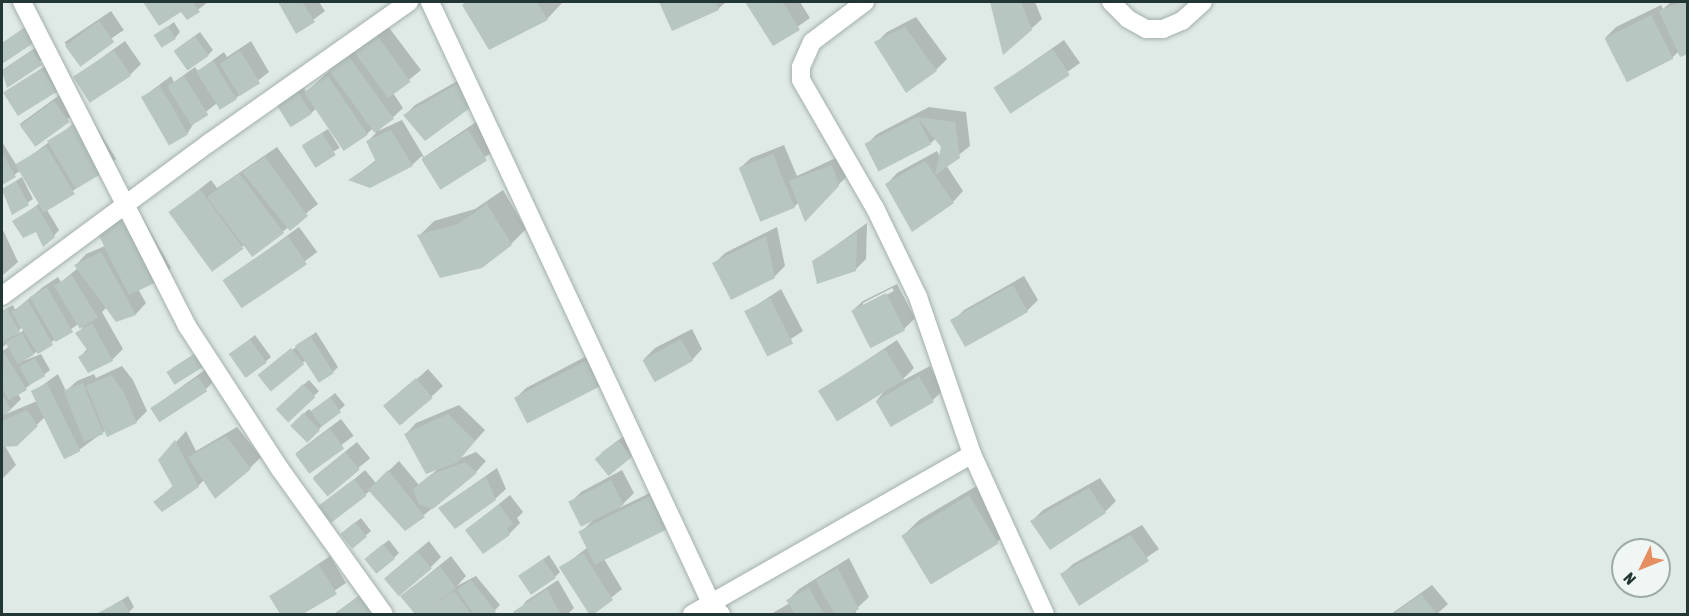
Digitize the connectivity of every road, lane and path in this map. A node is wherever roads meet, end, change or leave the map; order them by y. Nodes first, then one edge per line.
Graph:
1 (22, 2) edge
2 (409, 2) edge
3 (430, 2) edge
4 (865, 2) edge
5 (1111, 2) edge
6 (1203, 2) edge
7 (124, 207) junction
8 (2, 296) edge
9 (972, 454) junction
10 (716, 609) edge
11 (384, 615) edge
12 (692, 615) edge
13 (1045, 615) edge

1 - 7 street
2 - 7 street
3 - 10 street
4 - 9 street
5 - 6 street
7 - 8 street
7 - 11 street
9 - 10 street
9 - 13 street
10 - 12 street

